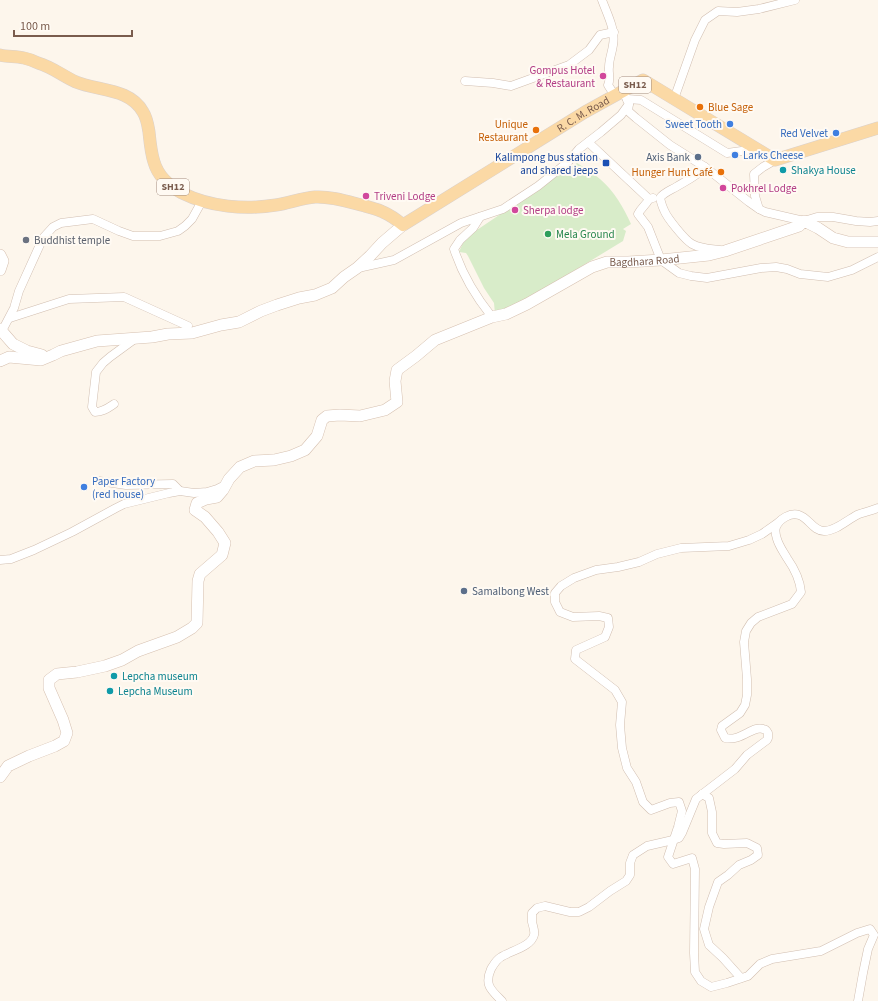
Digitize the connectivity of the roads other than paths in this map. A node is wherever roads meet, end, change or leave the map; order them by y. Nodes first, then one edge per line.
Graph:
1 (602, 0) edge
2 (795, 0) edge
3 (614, 32) junction
4 (0, 55) edge
5 (465, 82) dead end
6 (623, 98) junction
7 (674, 99) junction
8 (878, 128) edge
9 (588, 142) junction
10 (756, 149) junction
11 (775, 160) junction
12 (705, 167) junction
13 (662, 195) junction
14 (649, 199) junction
15 (202, 201) junction
16 (759, 209) junction
17 (480, 217) junction
18 (804, 221) junction
19 (878, 221) edge
20 (403, 225) junction
21 (878, 242) edge
22 (725, 251) junction
23 (0, 255) edge
24 (878, 257) edge
25 (661, 260) junction
26 (357, 268) junction
27 (0, 270) edge
28 (492, 317) junction
29 (10, 318) junction
30 (188, 326) dead end
31 (1, 330) edge
32 (136, 337) junction
33 (53, 355) junction
34 (0, 361) edge
35 (114, 404) dead end
36 (99, 481) dead end
37 (226, 485) junction
38 (180, 491) junction
39 (878, 508) edge
40 (779, 522) junction
41 (0, 560) edge
42 (0, 777) edge
43 (702, 794) junction
44 (673, 840) junction
45 (742, 978) junction
46 (502, 1001) edge
47 (858, 1001) edge

1 - 3 street
2 - 7 street
3 - 5 street
3 - 6 street
4 - 15 main road, SH12
6 - 7 main road, R. C. M. Road / SH12
6 - 9 street
6 - 10 street
6 - 12 street
6 - 20 main road, R. C. M. Road / SH12
7 - 10 main road, R. C. M. Road / SH12
8 - 11 main road
9 - 14 street
9 - 17 street
10 - 11 main road, R. C. M. Road / SH12
11 - 16 street
12 - 13 street
12 - 16 street
13 - 14 street
13 - 22 street
14 - 25 street
15 - 20 main road, SH12
15 - 29 street
16 - 18 street
17 - 26 street
17 - 28 street
18 - 19 street
18 - 21 street
18 - 22 street, Bagdhara Road
20 - 26 street
22 - 25 street, Bagdhara Road
23 - 27 street
24 - 25 street
25 - 28 street, Bagdhara Road
26 - 32 street
28 - 37 street, Bagdhara Road
29 - 30 street
29 - 31 street
31 - 33 street
32 - 33 street
32 - 35 street
33 - 34 street
36 - 38 street
37 - 38 street
37 - 42 street
38 - 41 street
39 - 40 street
40 - 43 street
40 - 44 street
43 - 44 street
43 - 45 street
44 - 45 street
44 - 46 street
45 - 47 street

